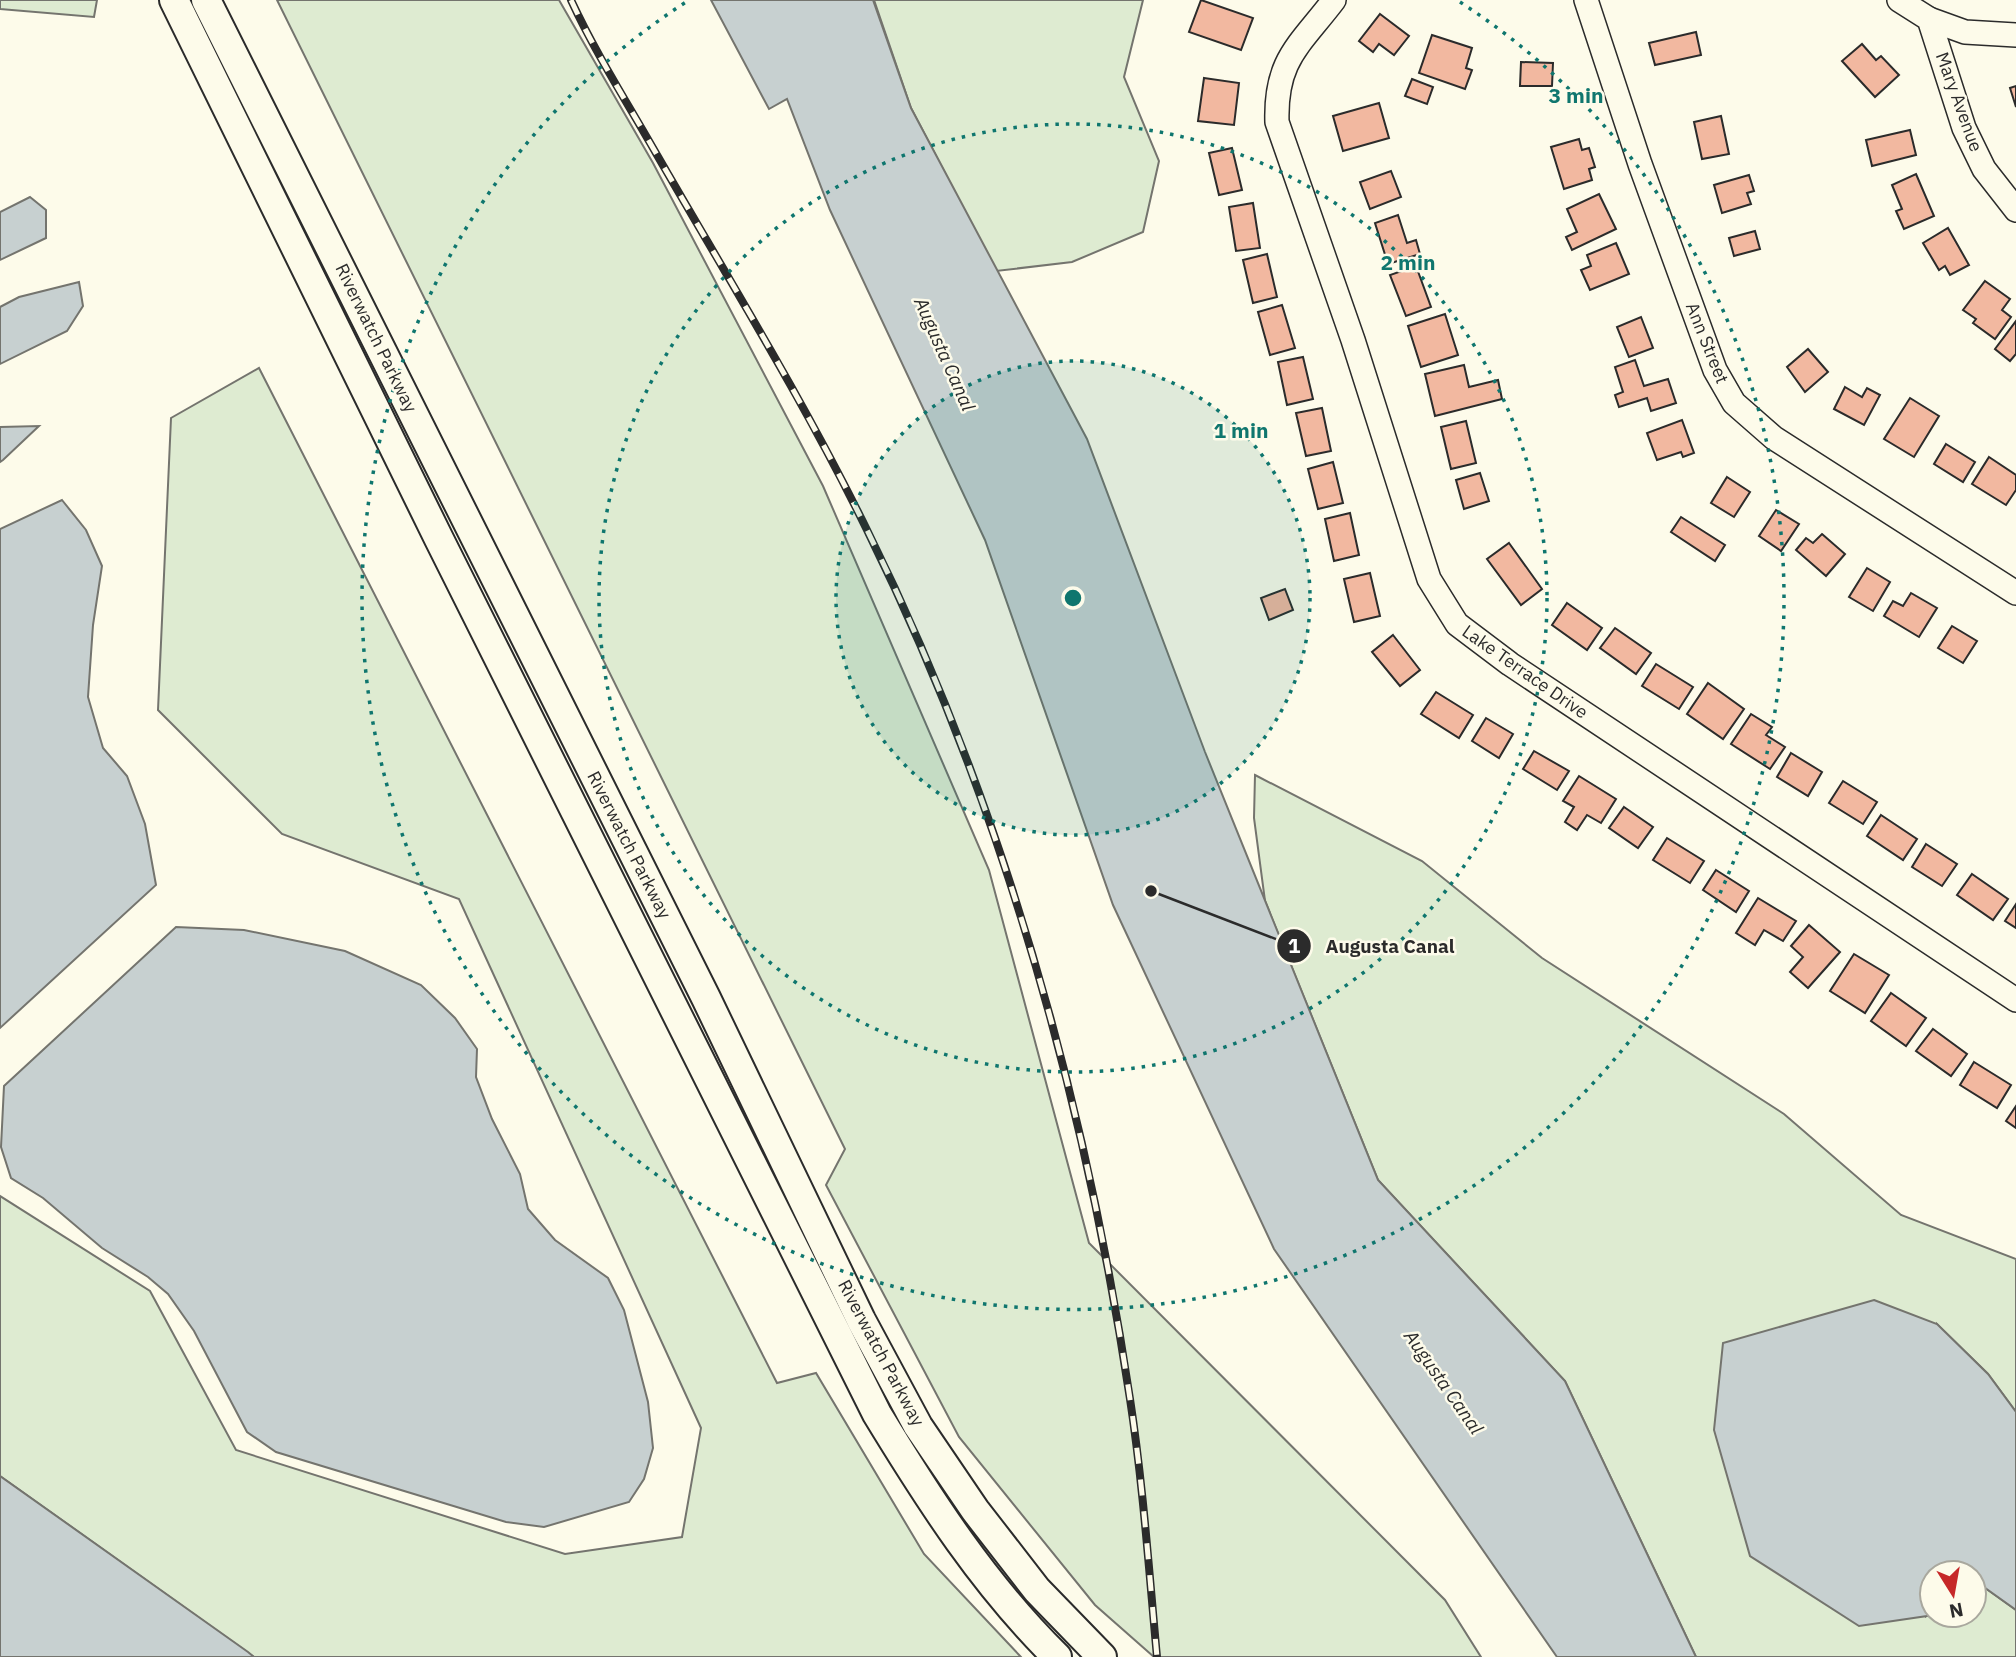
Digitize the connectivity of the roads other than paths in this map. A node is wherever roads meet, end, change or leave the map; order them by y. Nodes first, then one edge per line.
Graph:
1 (174, 0) edge
2 (206, 0) edge
3 (1335, 0) edge
4 (1586, 0) edge
5 (1899, 0) edge
6 (1929, 19) junction
7 (2016, 35) edge
8 (2016, 210) edge
9 (2016, 593) edge
10 (2016, 1000) edge
11 (1057, 1657) edge
12 (1102, 1657) edge

1 - 11 main road, Riverwatch Parkway
2 - 12 main road, Riverwatch Parkway
3 - 10 street, Lake Terrace Drive
4 - 9 street, Ann Street
5 - 6 street
6 - 7 street
6 - 8 street, Mary Avenue

